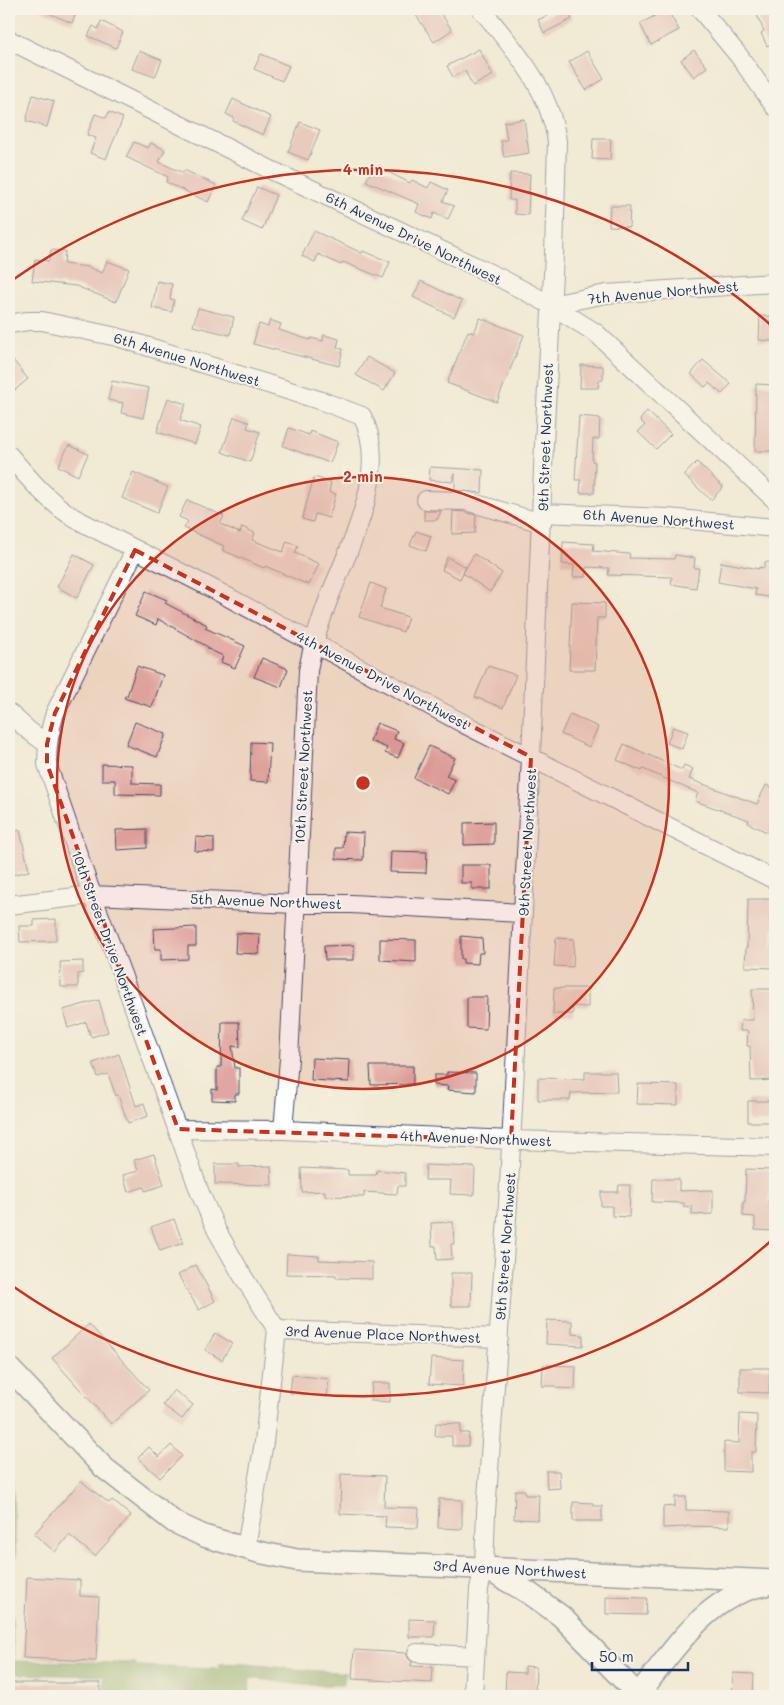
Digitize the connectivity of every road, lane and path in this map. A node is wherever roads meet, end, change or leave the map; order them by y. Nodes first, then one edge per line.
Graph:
1 (481, 9) edge
2 (700, 9) edge
3 (9, 40) edge
4 (775, 107) edge
5 (775, 283) edge
6 (551, 305) junction
7 (9, 324) edge
8 (362, 416) joint
9 (9, 455) edge
10 (426, 500) dead end
11 (775, 500) edge
12 (542, 518) junction
13 (775, 528) edge
14 (136, 550) junction
15 (313, 643) junction
16 (9, 713) edge
17 (47, 744) junction
18 (531, 757) junction
19 (775, 880) edge
20 (92, 895) junction
21 (296, 904) junction
22 (9, 905) edge
23 (523, 913) junction
24 (178, 1129) junction
25 (283, 1130) junction
26 (511, 1140) junction
27 (775, 1147) edge
28 (277, 1330) junction
29 (499, 1338) junction
30 (9, 1368) edge
31 (246, 1548) junction
32 (484, 1568) junction
33 (775, 1582) edge
34 (417, 1653) dead end
35 (475, 1656) junction
36 (473, 1696) edge
37 (638, 1696) edge

1 - 6 street, 9th Street Northwest
2 - 4 street
3 - 6 street, 6th Avenue Drive Northwest
5 - 6 street, 7th Avenue Northwest
6 - 11 street, 6th Avenue Drive Northwest
6 - 12 street, 9th Street Northwest
7 - 8 street, 6th Avenue Northwest
8 - 15 street, 10th Street Northwest
9 - 14 street, 4th Avenue Drive Northwest
10 - 12 street, 6th Avenue Northwest
12 - 13 street, 6th Avenue Northwest
12 - 18 street, 9th Street Northwest
14 - 15 street, 4th Avenue Drive Northwest
14 - 17 street, 10th Street Drive Northwest
15 - 18 street, 4th Avenue Drive Northwest
15 - 21 street, 10th Street Northwest
16 - 17 street
17 - 20 street, 10th Street Drive Northwest
18 - 19 street, 4th Avenue Drive Northwest
18 - 23 street, 9th Street Northwest
20 - 21 street, 5th Avenue Northwest
20 - 22 street, 5th Avenue Northwest
20 - 24 street, 10th Street Drive Northwest
21 - 23 street, 5th Avenue Northwest
21 - 25 street, 10th Street Northwest
23 - 26 street, 9th Street Northwest
24 - 25 street, 4th Avenue Northwest
24 - 28 street, 10th Street Drive Northwest
25 - 26 street, 4th Avenue Northwest
26 - 27 street, 4th Avenue Northwest
26 - 29 street, 9th Street Northwest
28 - 29 street, 3rd Avenue Place Northwest
28 - 31 street, 3rd Avenue Place Northwest
29 - 32 street, 9th Street Northwest
30 - 31 main road, 3rd Avenue Northwest
31 - 32 main road, 3rd Avenue Northwest
32 - 33 main road, 3rd Avenue Northwest
32 - 35 street, 9th Street Northwest
32 - 37 main road
33 - 37 main road
34 - 35 street
35 - 36 street, 9th Street Northwest

